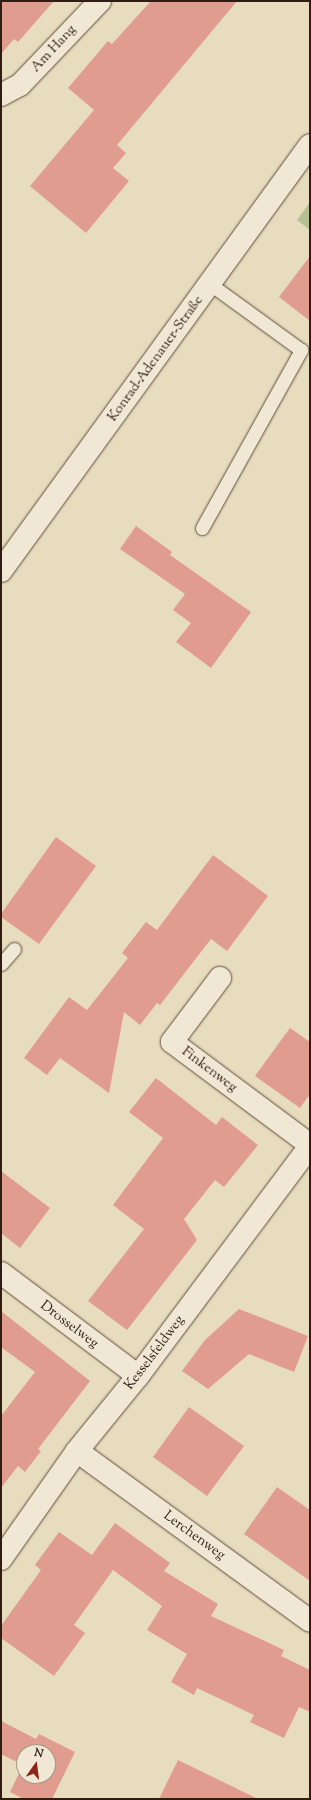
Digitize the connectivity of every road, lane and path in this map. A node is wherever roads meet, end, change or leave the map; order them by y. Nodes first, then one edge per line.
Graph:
1 (100, 1) edge
2 (2, 92) edge
3 (310, 146) edge
4 (210, 284) junction
5 (202, 528) dead end
6 (1, 571) edge
7 (14, 949) dead end
8 (1, 964) edge
9 (220, 978) dead end
10 (310, 1146) edge
11 (1, 1273) edge
12 (138, 1376) junction
13 (77, 1450) junction
14 (1, 1559) edge
15 (310, 1621) edge

1 - 2 street, Am Hang
3 - 4 street, Konrad-Adenauer-Straße
4 - 5 lane
4 - 6 street, Konrad-Adenauer-Straße
7 - 8 lane
9 - 10 street, Finkenweg
10 - 12 street, Kesselsfeldweg
11 - 12 street, Drosselweg
12 - 13 street, Kesselsfeldweg
13 - 14 street, Kesselsfeldweg
13 - 15 street, Lerchenweg

